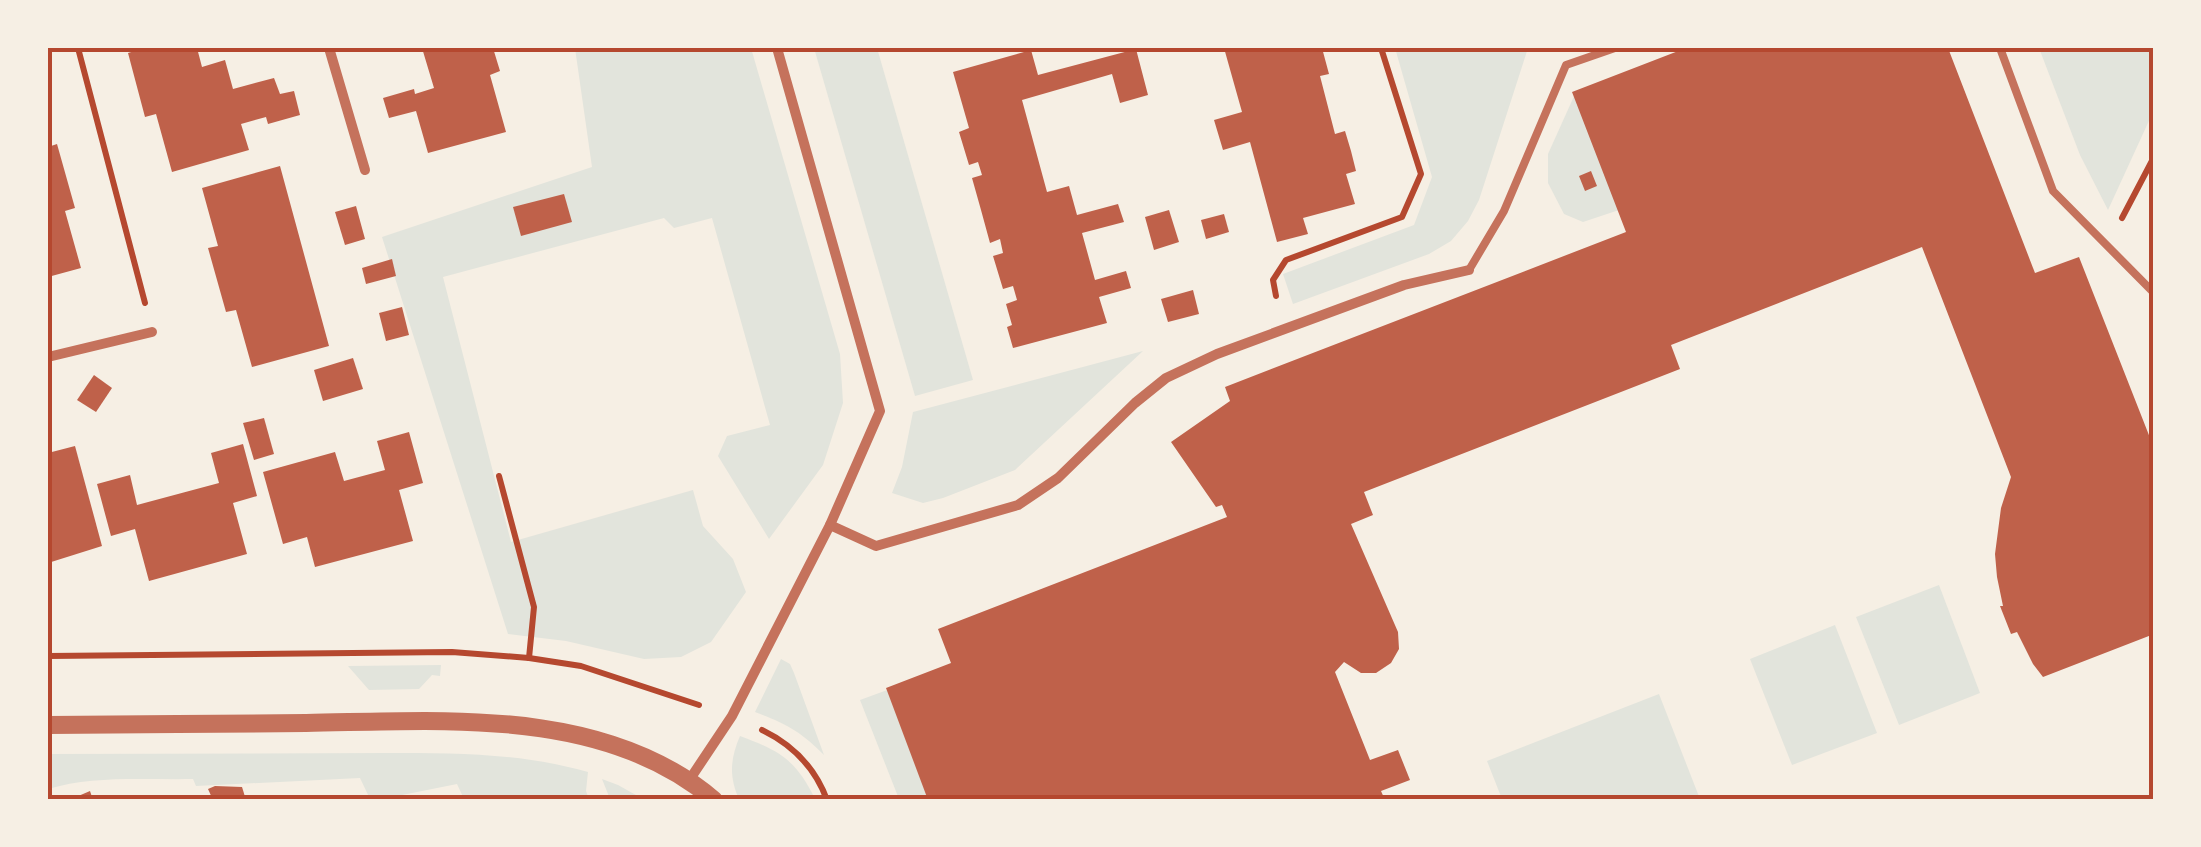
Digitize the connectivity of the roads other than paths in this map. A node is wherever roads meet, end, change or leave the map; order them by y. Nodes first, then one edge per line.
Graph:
1 (329, 48) edge
2 (777, 48) edge
3 (1614, 48) edge
4 (2000, 48) edge
5 (365, 170) dead end
6 (1469, 270) joint
7 (2154, 293) edge
8 (152, 332) road end
9 (48, 357) edge
10 (830, 525) junction
11 (48, 725) edge
12 (690, 779) junction
13 (714, 800) edge

1 - 5 street
2 - 10 street
3 - 6 lane
4 - 7 lane
6 - 10 street
8 - 9 street
10 - 12 street
11 - 12 street
12 - 13 street

